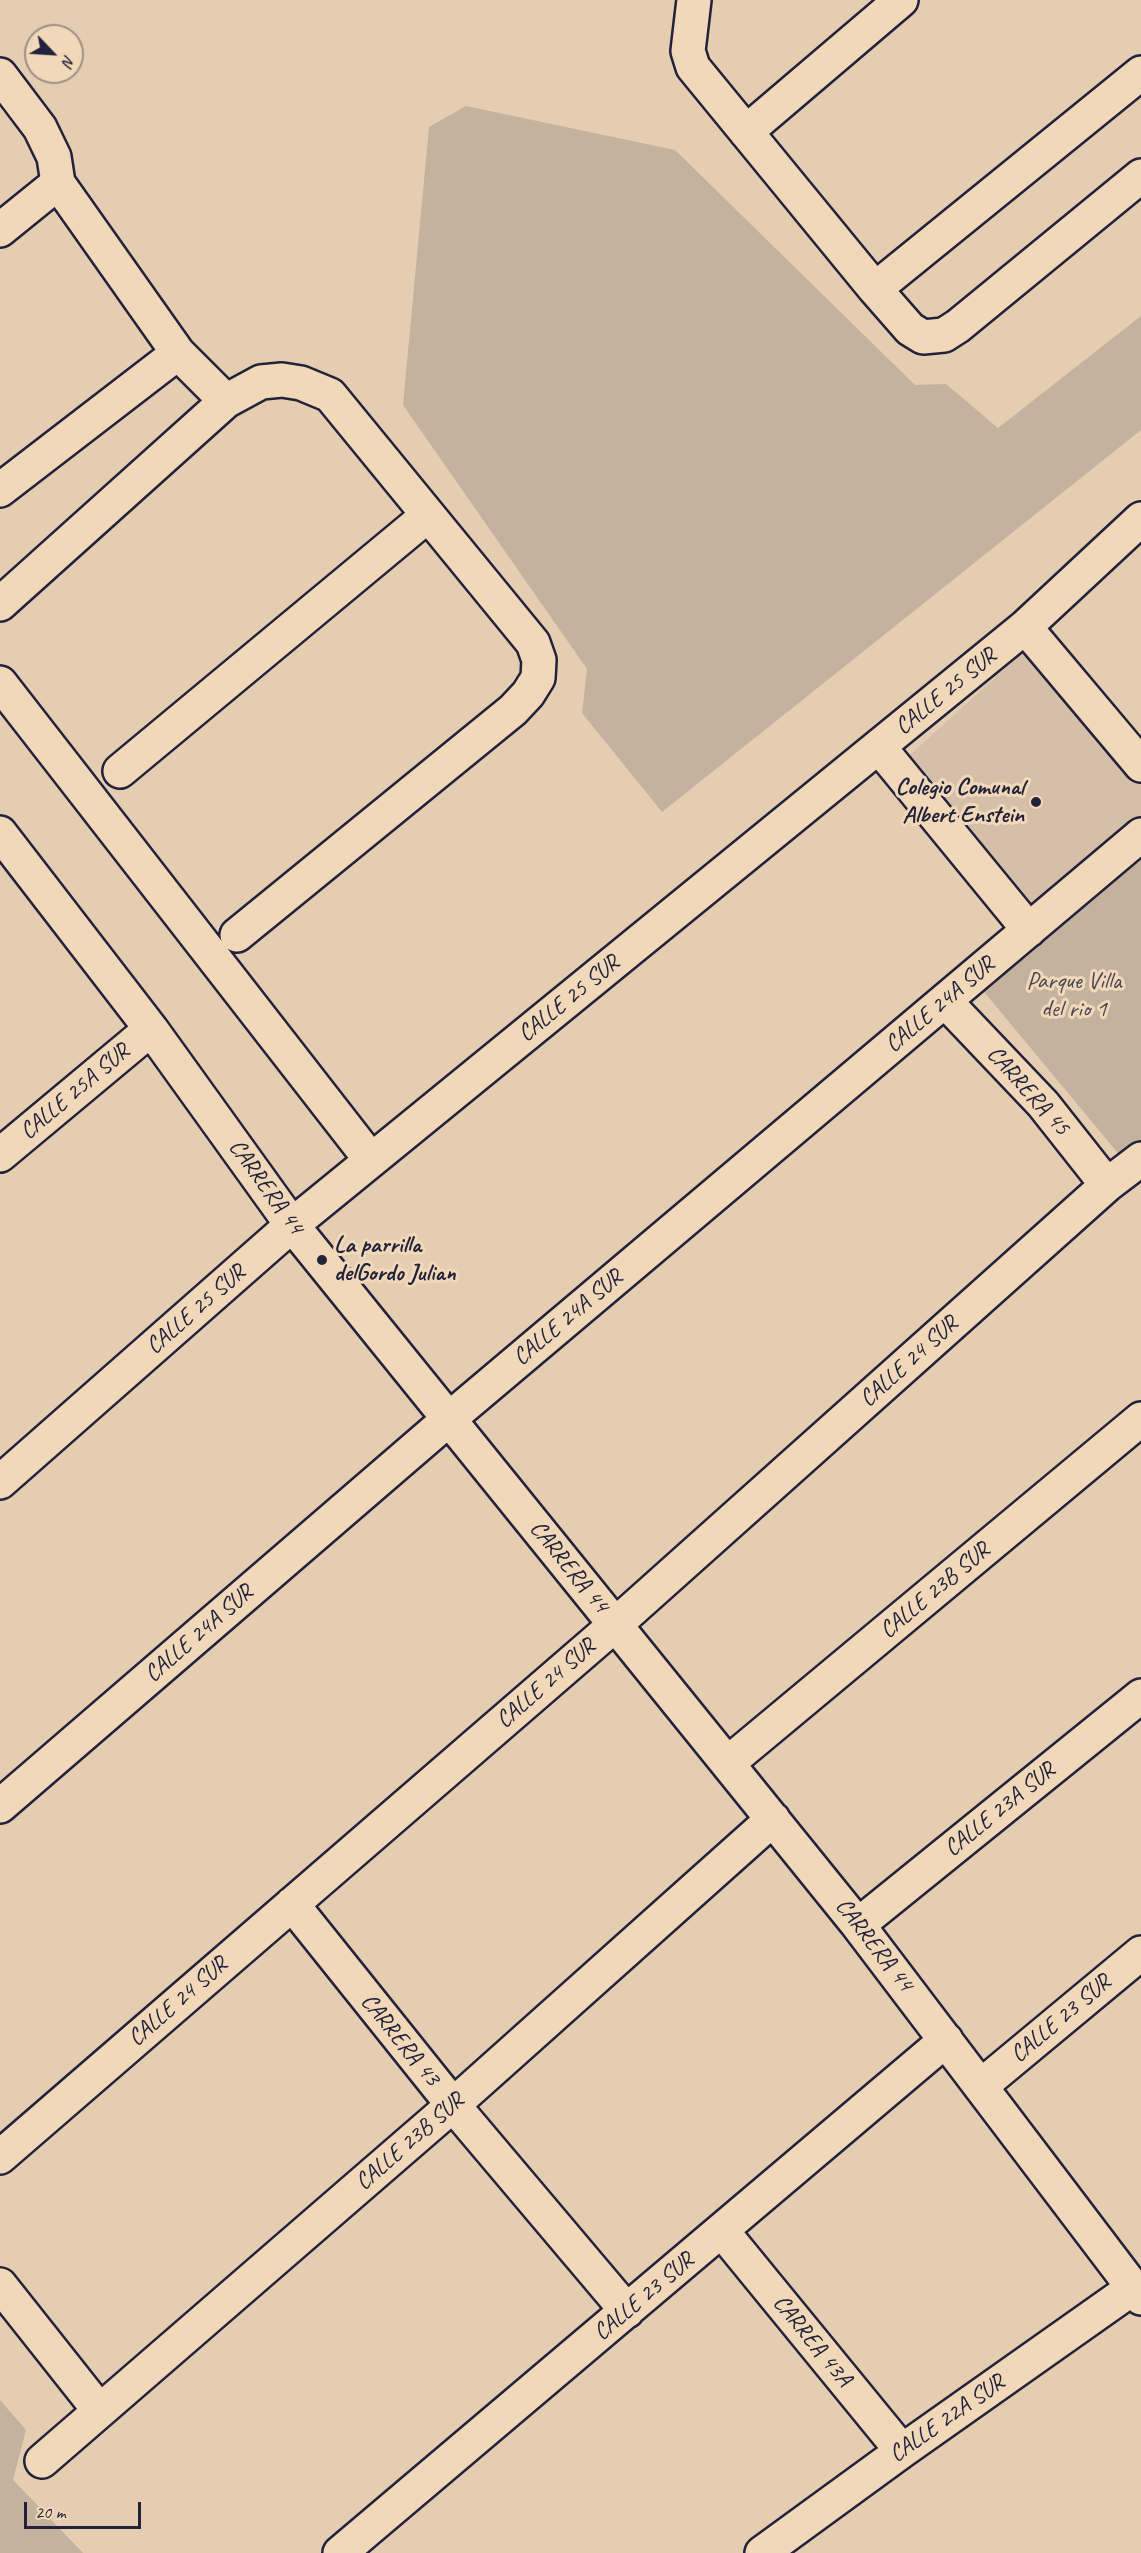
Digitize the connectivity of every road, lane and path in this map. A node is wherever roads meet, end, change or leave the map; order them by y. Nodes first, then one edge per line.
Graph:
1 (694, 0) edge
2 (901, 0) edge
3 (1141, 73) edge
4 (0, 75) edge
5 (746, 132) junction
6 (1141, 176) edge
7 (58, 183) junction
8 (0, 230) edge
9 (875, 289) junction
10 (178, 353) junction
11 (226, 401) junction
12 (0, 490) edge
13 (427, 516) junction
14 (1141, 519) edge
15 (0, 604) edge
16 (1025, 627) junction
17 (0, 683) edge
18 (879, 747) junction
19 (1141, 765) edge
20 (120, 771) dead end
21 (1141, 835) edge
22 (3, 844) edge
23 (1029, 930) junction
24 (237, 935) dead end
25 (945, 1001) junction
26 (151, 1029) junction
27 (0, 1155) edge
28 (371, 1160) junction
29 (1139, 1165) edge
30 (1107, 1185) junction
31 (292, 1224) junction
32 (449, 1419) junction
33 (1141, 1419) edge
34 (0, 1482) edge
35 (616, 1624) junction
36 (1141, 1696) edge
37 (728, 1763) junction
38 (0, 1806) edge
39 (773, 1819) junction
40 (292, 1904) junction
41 (858, 1924) junction
42 (1141, 1953) edge
43 (946, 2040) junction
44 (981, 2086) junction
45 (453, 2105) junction
46 (0, 2157) edge
47 (722, 2231) junction
48 (0, 2285) edge
49 (1137, 2293) edge
50 (627, 2311) junction
51 (99, 2410) junction
52 (902, 2451) junction
53 (42, 2461) dead end
54 (340, 2553) edge
55 (762, 2553) edge

1 - 5 street
2 - 5 street
3 - 9 street
4 - 7 street
5 - 9 street
6 - 9 street
7 - 8 street
7 - 10 street
10 - 11 street
10 - 12 street
11 - 13 street
11 - 15 street
13 - 20 street
13 - 24 street
14 - 16 street, CALLE 25 SUR
16 - 18 street, CALLE 25 SUR
16 - 19 street
17 - 28 street
18 - 23 street
18 - 28 street, CALLE 25 SUR
21 - 23 street, CALLE 24A SUR
22 - 26 street, CARRERA 44
23 - 25 street, CALLE 24A SUR
25 - 30 street, CARRERA 45
25 - 32 street, CALLE 24A SUR
26 - 27 street, CALLE 25A SUR
26 - 31 street, CARRERA 44
28 - 31 street, CALLE 25 SUR
29 - 30 street, CALLE 24 SUR
30 - 35 street, CALLE 24 SUR
31 - 32 street, CARRERA 44
31 - 34 street, CALLE 25 SUR
32 - 35 street, CARRERA 44
32 - 38 street, CALLE 24A SUR
33 - 37 street, CALLE 23B SUR
35 - 37 street, CARRERA 44
35 - 40 street, CALLE 24 SUR
36 - 41 street, CALLE 23A SUR
37 - 39 street, CARRERA 44
39 - 41 street, CARRERA 44
39 - 45 street, CALLE 23B SUR
40 - 45 street, CARRERA 43
40 - 46 street, CALLE 24 SUR
41 - 43 street, CARRERA 44
42 - 44 street, CALLE 23 SUR
43 - 44 street, CARRERA 44
43 - 47 street, CALLE 23 SUR
44 - 49 street, CARRERA 44
45 - 50 street, CARRERA 43
45 - 51 street, CALLE 23B SUR
47 - 50 street, CALLE 23 SUR
47 - 52 street, CARREA 43A
48 - 51 street
49 - 52 street, CALLE 22A SUR
50 - 54 street, CALLE 23 SUR
51 - 53 street, CALLE 23B SUR
52 - 55 street, CALLE 22A SUR

